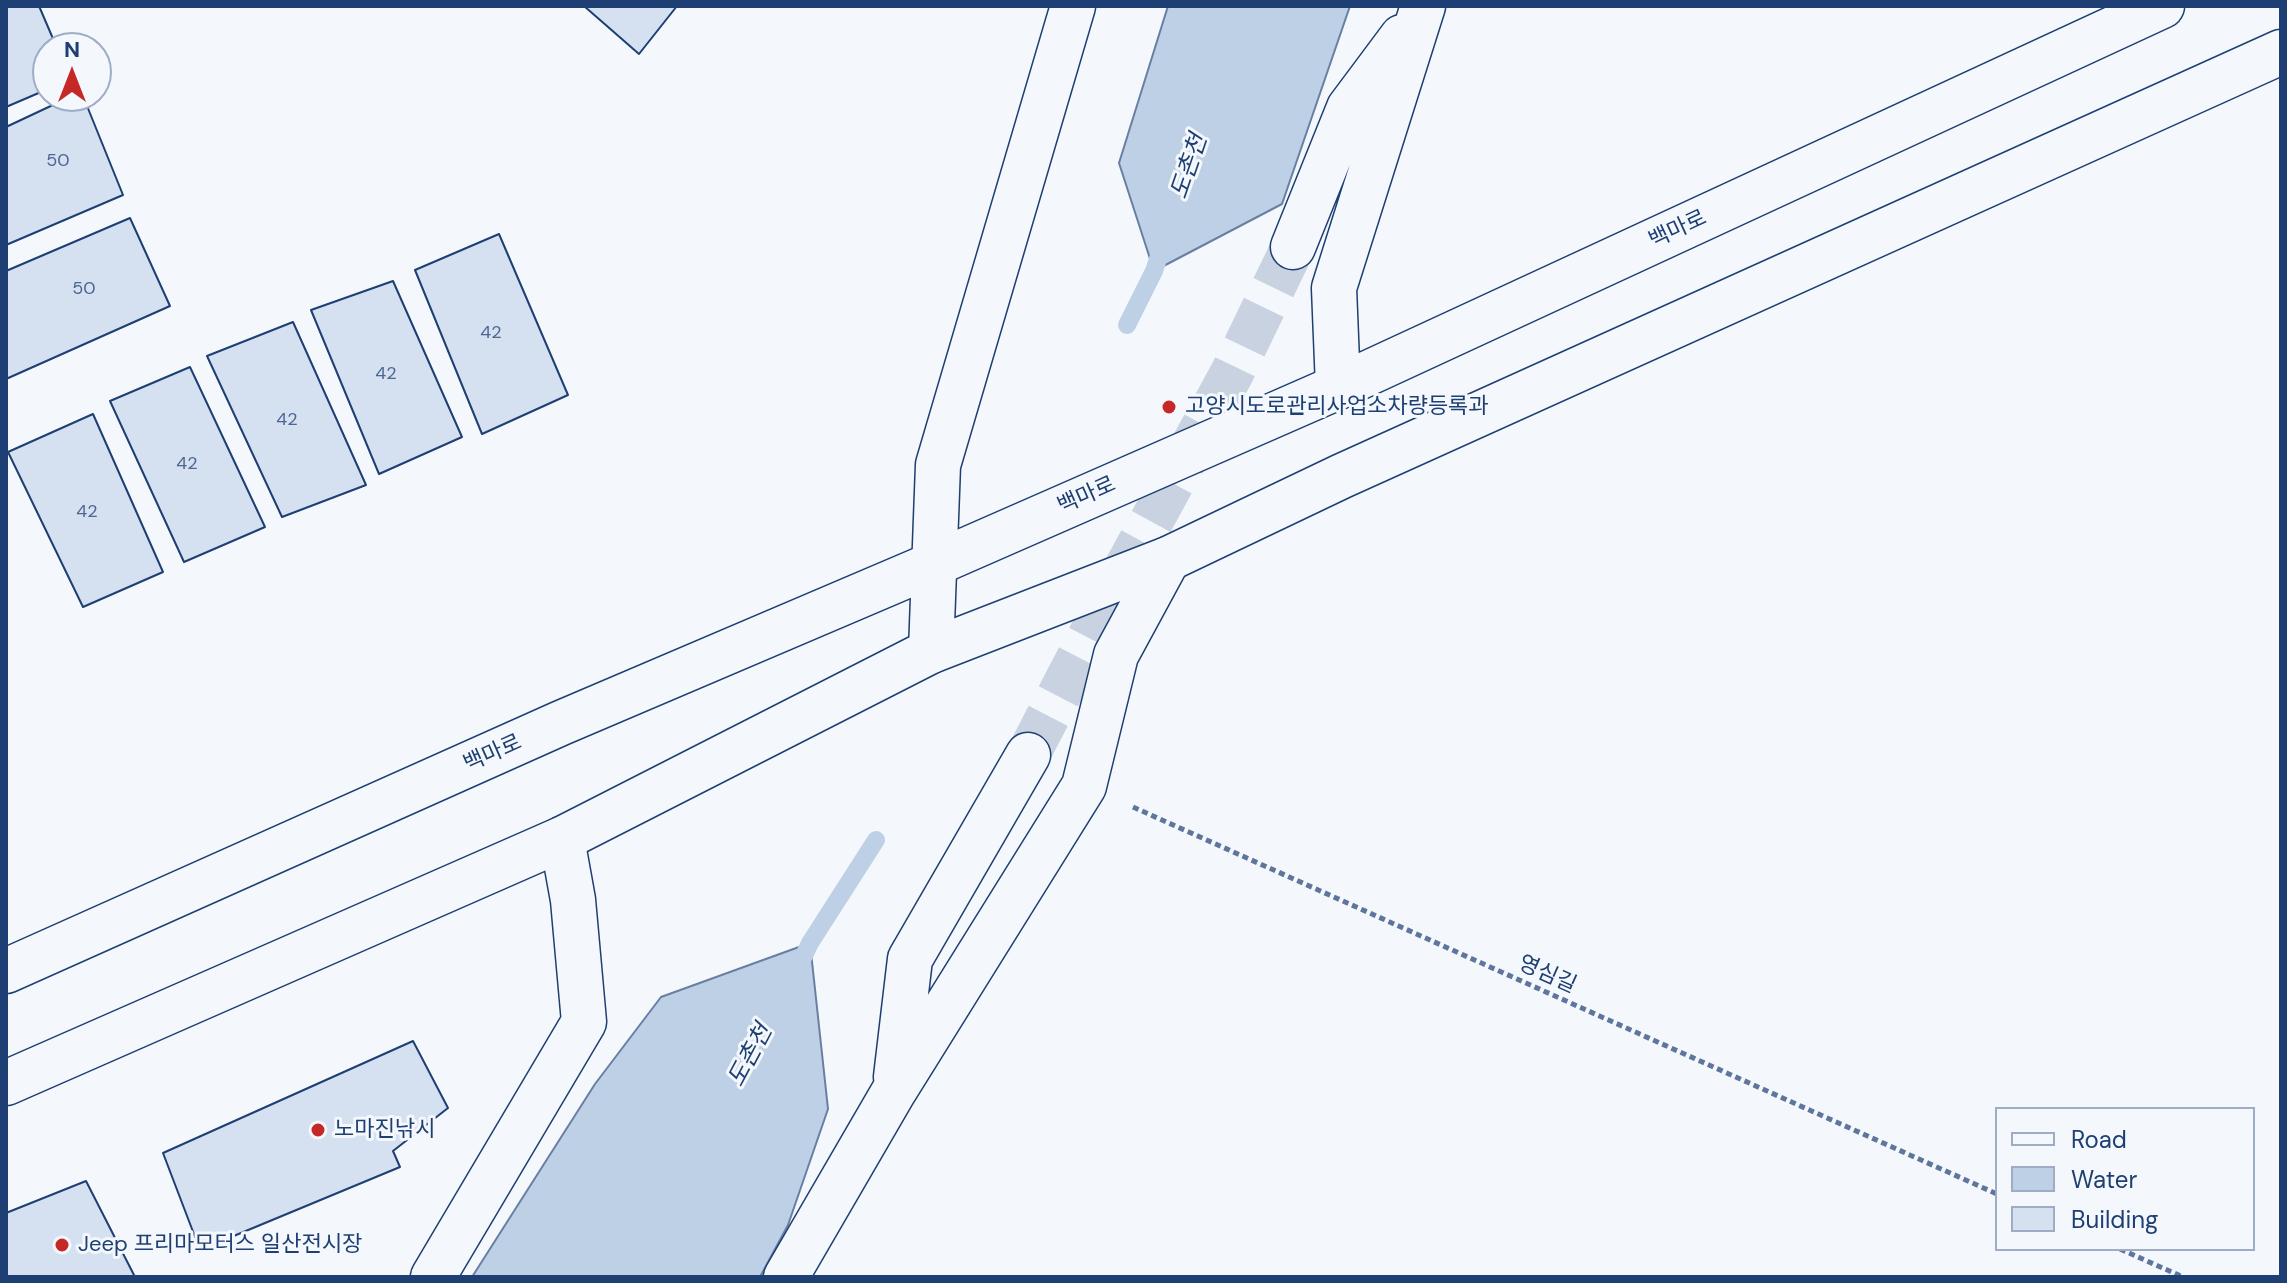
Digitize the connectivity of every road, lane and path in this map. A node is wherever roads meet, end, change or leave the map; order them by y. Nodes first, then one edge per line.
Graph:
1 (1073, 6) edge
2 (2162, 6) edge
3 (1423, 8) edge
4 (2281, 52) edge
5 (1293, 247) tunnel mouth
6 (1338, 387) junction
7 (1168, 559) junction
8 (934, 564) junction
9 (931, 651) junction
10 (1028, 755) tunnel mouth
11 (1084, 786) junction
12 (562, 839) junction
13 (6, 971) edge
14 (6, 1083) edge
15 (894, 1091) junction
16 (1995, 1193) edge
17 (2124, 1251) edge
18 (433, 1277) edge
19 (786, 1277) edge
20 (2183, 1277) edge

1 - 8 main road
2 - 6 main road, 백마로
3 - 5 main road
3 - 6 main road
4 - 7 main road
6 - 8 main road, 백마로
7 - 9 main road
7 - 11 main road
8 - 9 main road
8 - 13 main road, 백마로
9 - 12 main road
10 - 15 main road
11 - 15 main road
11 - 16 path, 영심길
12 - 14 main road
12 - 18 main road
15 - 19 main road
17 - 20 path

